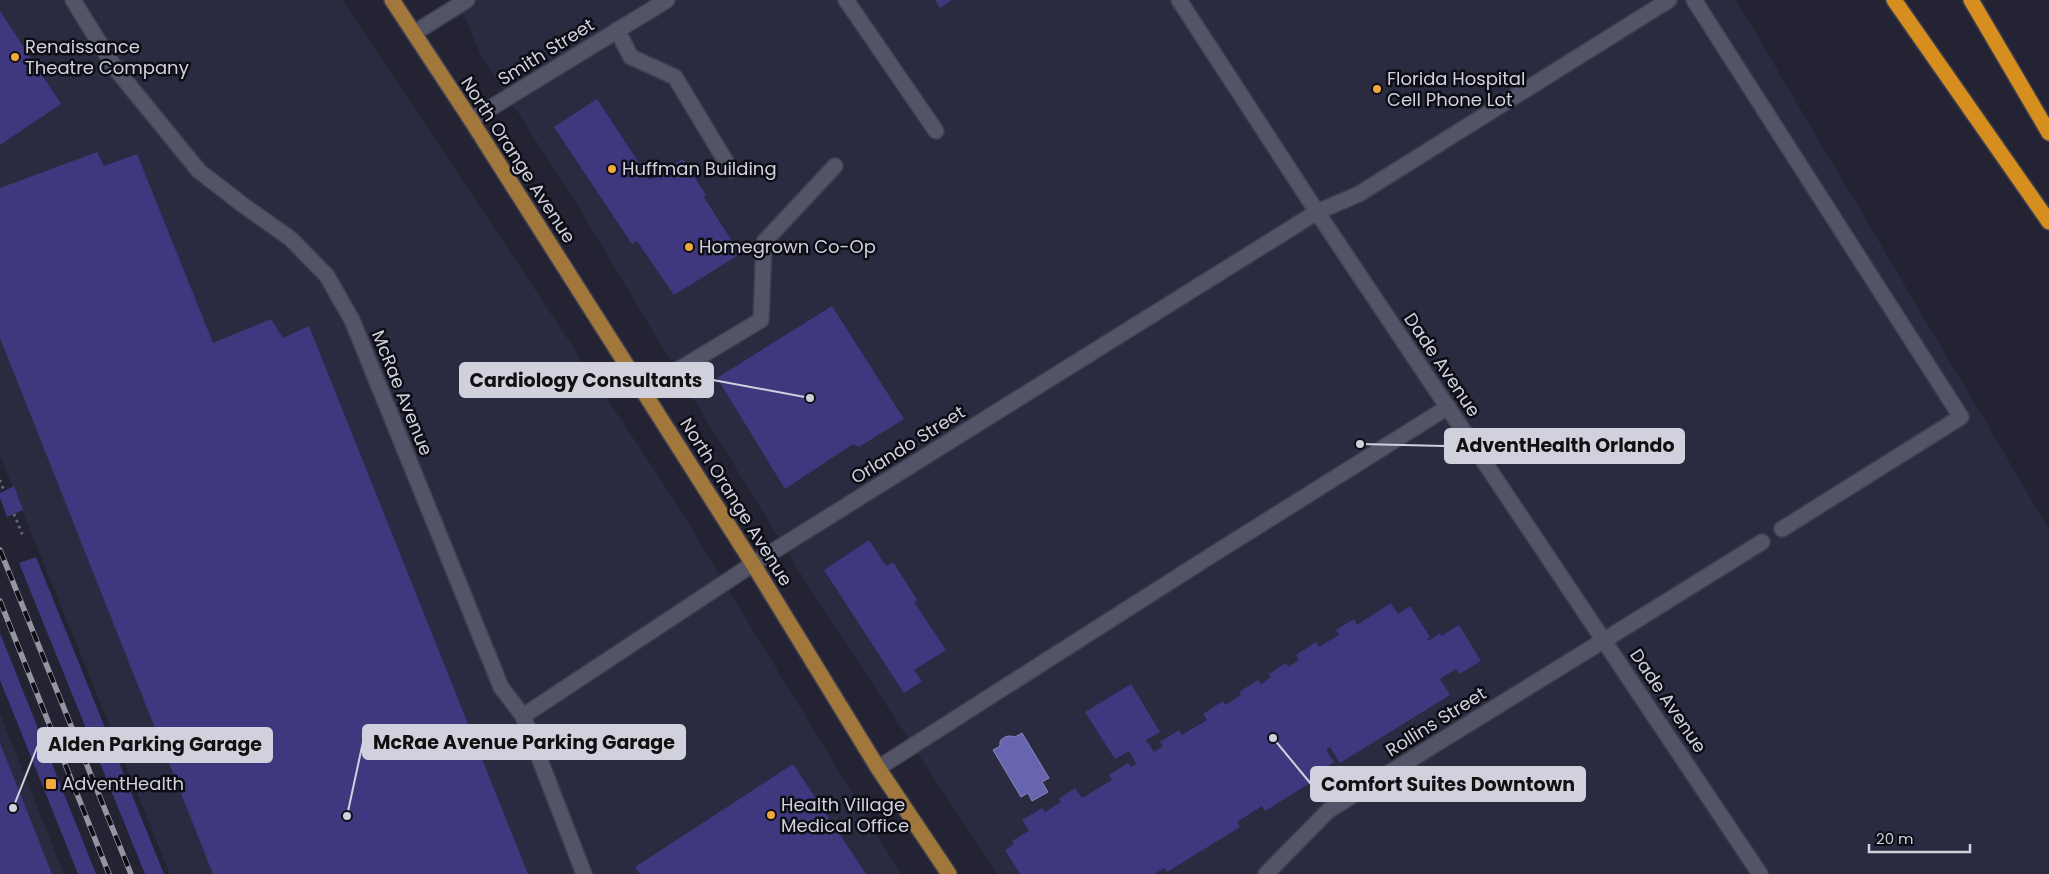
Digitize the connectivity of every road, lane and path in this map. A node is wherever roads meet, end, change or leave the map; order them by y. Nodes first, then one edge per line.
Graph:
1 (73, 0) edge
2 (392, 0) edge
3 (467, 0) edge
4 (666, 0) edge
5 (846, 0) edge
6 (1179, 0) edge
7 (1669, 0) edge
8 (1694, 0) edge
9 (1894, 0) edge
10 (1971, 0) edge
11 (617, 30) junction
12 (414, 33) junction
13 (471, 120) junction
14 (936, 131) dead end
15 (2049, 133) edge
16 (835, 166) dead end
17 (731, 170) dead end
18 (1317, 212) junction
19 (2049, 222) edge
20 (643, 391) junction
21 (1448, 407) junction
22 (0, 480) edge
23 (4, 491) dead end
24 (14, 514) dead end
25 (1782, 529) dead end
26 (23, 536) dead end
27 (1762, 542) dead end
28 (753, 564) junction
29 (1604, 640) junction
30 (523, 716) junction
31 (878, 768) junction
32 (584, 874) edge
33 (949, 874) edge
34 (1266, 874) edge
35 (1760, 874) edge

1 - 30 street, McRae Avenue
2 - 12 main road, North Orange Avenue
3 - 12 street
4 - 11 street, Smith Street
5 - 14 street
6 - 18 street, Dade Avenue
7 - 18 street, Orlando Street
8 - 25 street
9 - 19 highway
10 - 15 highway
11 - 13 street, Smith Street
11 - 17 street
12 - 13 main road, North Orange Avenue
13 - 20 main road, North Orange Avenue
16 - 20 street
18 - 21 street, Dade Avenue
18 - 28 street, Orlando Street
20 - 28 main road, North Orange Avenue
21 - 29 street, Dade Avenue
21 - 31 street
22 - 23 path
24 - 26 path
27 - 29 street, Rollins Street
28 - 30 street, Orlando Street
28 - 31 main road, North Orange Avenue
29 - 34 street, Rollins Street
29 - 35 street, Dade Avenue
30 - 32 street, McRae Avenue
31 - 33 main road, North Orange Avenue

